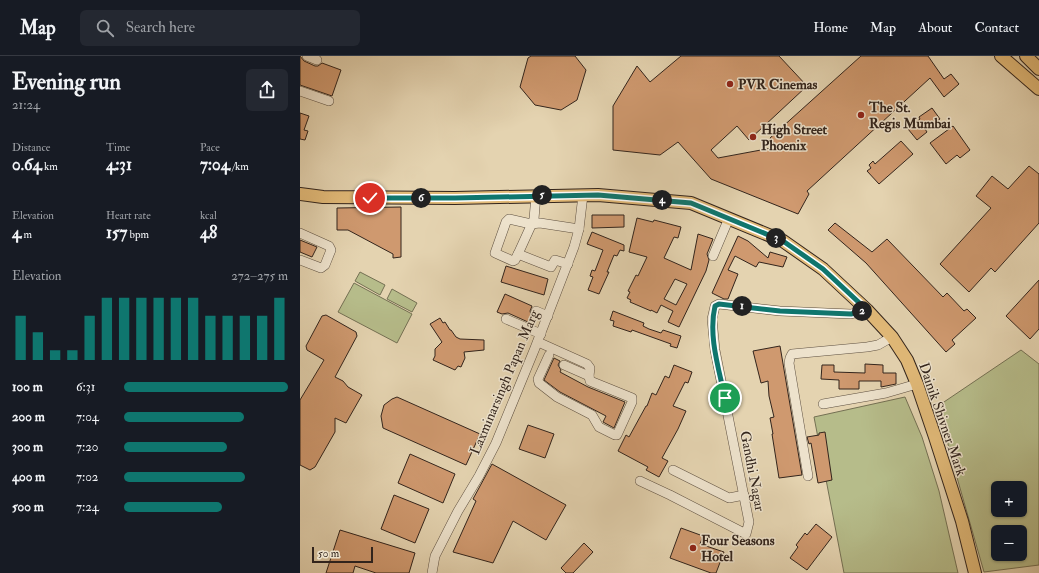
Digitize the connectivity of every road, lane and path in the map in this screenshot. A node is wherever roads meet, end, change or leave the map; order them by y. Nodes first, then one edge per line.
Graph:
1 (307, 56) edge
2 (1001, 56) edge
3 (1026, 56) edge
4 (317, 60) dead end
5 (1039, 69) edge
6 (1039, 89) edge
7 (300, 91) edge
8 (329, 101) dead end
9 (300, 194) edge
10 (536, 195) junction
11 (583, 195) junction
12 (729, 218) junction
13 (531, 224) junction
14 (579, 229) junction
15 (300, 233) edge
16 (518, 254) junction
17 (713, 256) dead end
18 (300, 260) edge
19 (568, 264) junction
20 (867, 310) junction
21 (536, 311) dead end
22 (548, 316) junction
23 (506, 319) dead end
24 (892, 337) junction
25 (538, 342) junction
26 (564, 365) dead end
27 (588, 376) junction
28 (917, 384) junction
29 (823, 404) dead end
30 (673, 470) dead end
31 (808, 476) dead end
32 (640, 481) dead end
33 (744, 495) junction
34 (432, 573) edge
35 (975, 573) edge

1 - 4 street
2 - 6 main road
3 - 5 main road
7 - 8 street
9 - 10 main road, Dainik Shivner Mark
10 - 11 main road, Dainik Shivner Mark
10 - 13 street
11 - 12 main road, Dainik Shivner Mark
11 - 14 street, Laxminarsingh Papan Marg
12 - 17 street
12 - 20 main road, Dainik Shivner Mark
13 - 14 street
13 - 16 street
13 - 16 street
14 - 19 street, Laxminarsingh Papan Marg
15 - 18 street
16 - 19 street
19 - 22 street, Laxminarsingh Papan Marg
20 - 24 main road, Dainik Shivner Mark
20 - 33 street, Gandhi Nagar
21 - 22 street
22 - 25 street, Laxminarsingh Papan Marg
23 - 25 street
24 - 28 main road, Dainik Shivner Mark
24 - 31 street
25 - 27 street
25 - 27 street
25 - 34 street, Laxminarsingh Papan Marg
26 - 27 street
28 - 29 street
28 - 35 main road, Dainik Shivner Mark
30 - 33 street
32 - 33 street, Gandhi Nagar

